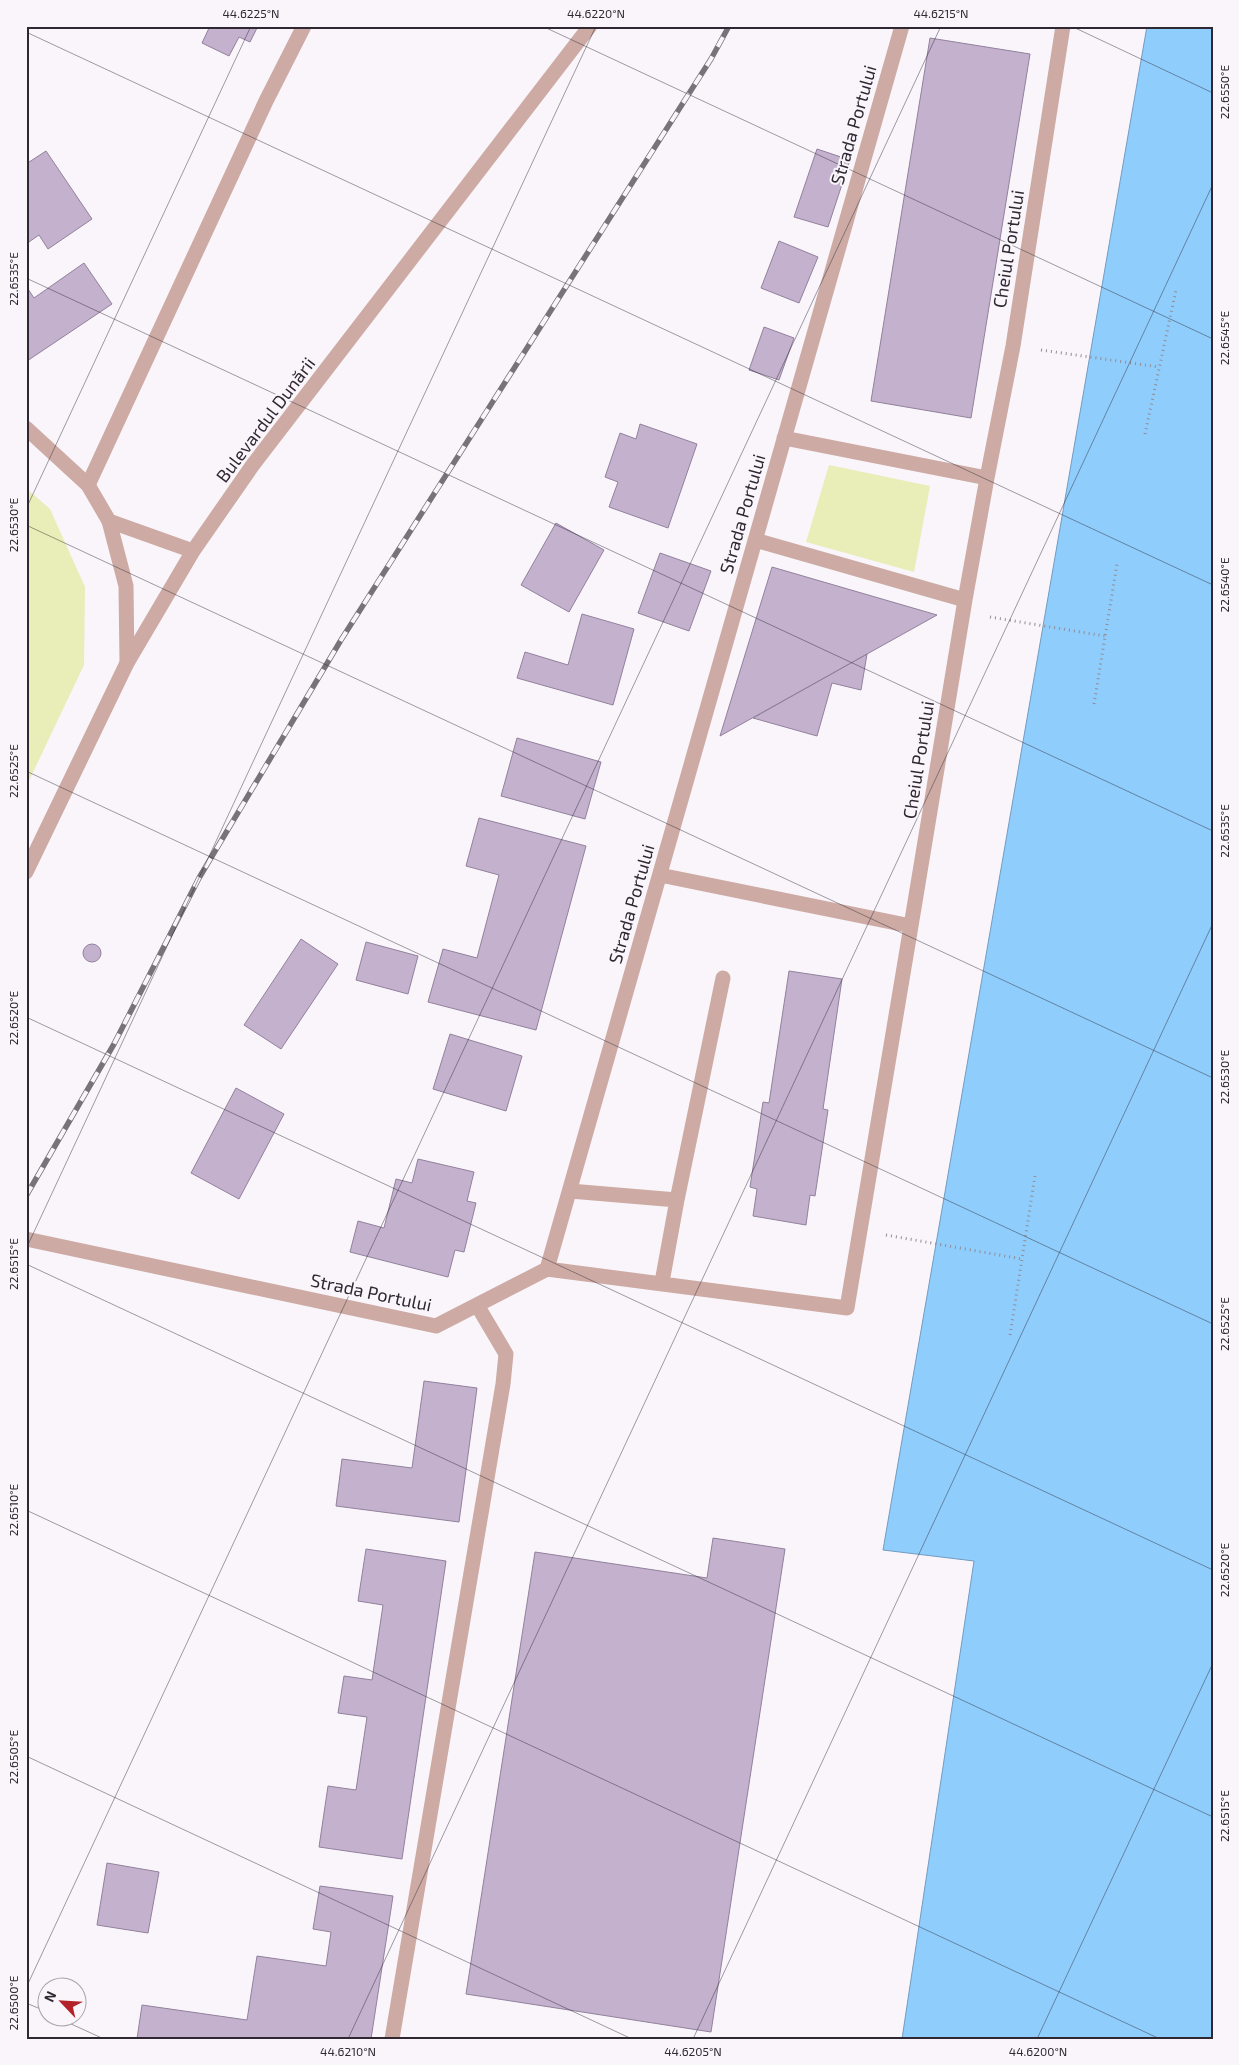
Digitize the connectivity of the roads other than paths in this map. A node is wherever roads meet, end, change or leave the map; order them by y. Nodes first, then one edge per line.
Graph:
1 (304, 26) edge
2 (590, 26) edge
3 (902, 26) edge
4 (1063, 26) edge
5 (26, 428) edge
6 (784, 438) junction
7 (987, 478) junction
8 (88, 485) junction
9 (108, 520) junction
10 (755, 540) junction
11 (193, 551) junction
12 (964, 606) junction
13 (127, 663) junction
14 (26, 872) edge
15 (660, 875) junction
16 (911, 926) junction
17 (723, 978) dead end
18 (570, 1191) junction
19 (677, 1200) junction
20 (26, 1239) edge
21 (547, 1269) junction
22 (662, 1282) junction
23 (477, 1305) junction
24 (392, 2039) edge

1 - 8 street
2 - 11 street, Bulevardul Dunării
3 - 6 street, Strada Portului
4 - 7 street, Cheiul Portului
5 - 8 street
6 - 7 street
6 - 10 street, Strada Portului
7 - 12 street, Cheiul Portului
8 - 9 street
9 - 11 street
9 - 13 street
10 - 12 street
10 - 15 street, Strada Portului
11 - 13 street, Bulevardul Dunării
12 - 16 street, Cheiul Portului
13 - 14 street, Bulevardul Dunării
15 - 16 street
15 - 18 street, Strada Portului
16 - 22 street, Cheiul Portului
17 - 19 street
18 - 19 street
18 - 21 street, Strada Portului
19 - 22 street
20 - 23 street, Strada Portului
21 - 22 street
21 - 23 street, Strada Portului
23 - 24 street

